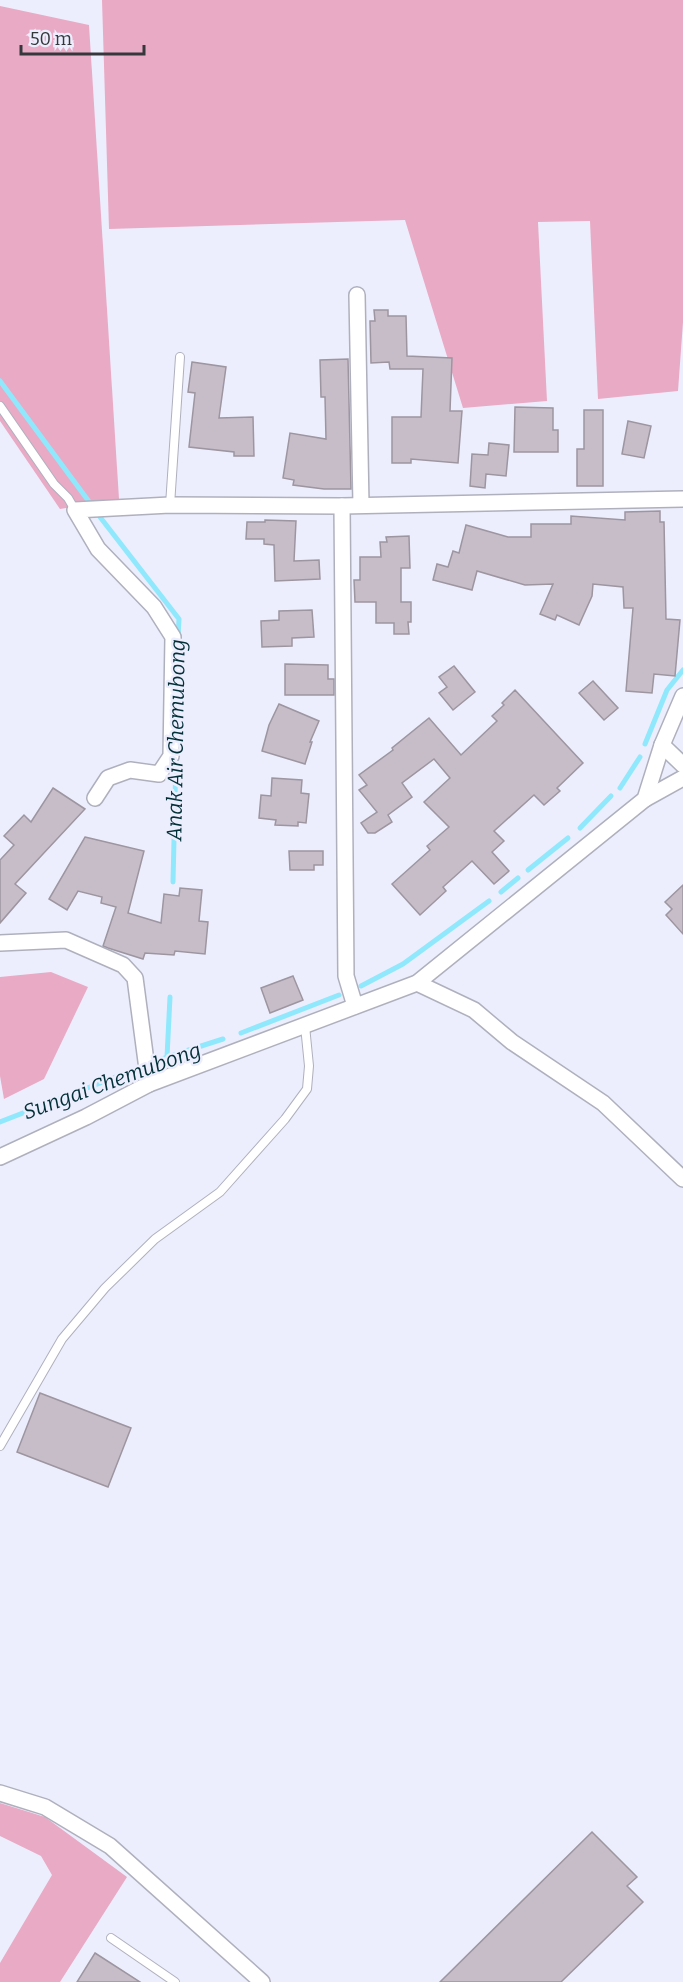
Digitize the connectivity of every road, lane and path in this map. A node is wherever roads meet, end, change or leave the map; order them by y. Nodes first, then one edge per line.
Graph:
1 (357, 295) dead end
2 (180, 357) dead end
3 (0, 406) edge
4 (683, 499) edge
5 (170, 505) junction
6 (361, 505) junction
7 (342, 506) junction
8 (75, 510) junction
9 (683, 696) edge
10 (662, 745) junction
11 (683, 765) edge
12 (683, 778) edge
13 (95, 798) dead end
14 (645, 799) junction
15 (0, 943) edge
16 (417, 983) junction
17 (355, 1006) junction
18 (305, 1026) junction
19 (148, 1082) junction
20 (0, 1157) edge
21 (683, 1179) edge
22 (0, 1446) edge
23 (0, 1793) edge
24 (111, 1938) dead end
25 (174, 1982) edge
26 (262, 1982) edge

1 - 6 street
2 - 5 lane
3 - 8 lane
4 - 6 street
5 - 7 street
5 - 8 street
6 - 7 street
7 - 17 street
8 - 13 street
9 - 10 street
10 - 11 street
10 - 14 street
12 - 14 street
14 - 16 street
15 - 19 street
16 - 17 street
16 - 21 street
17 - 18 street
18 - 19 street
18 - 22 lane
19 - 20 street
23 - 26 street
24 - 25 lane

